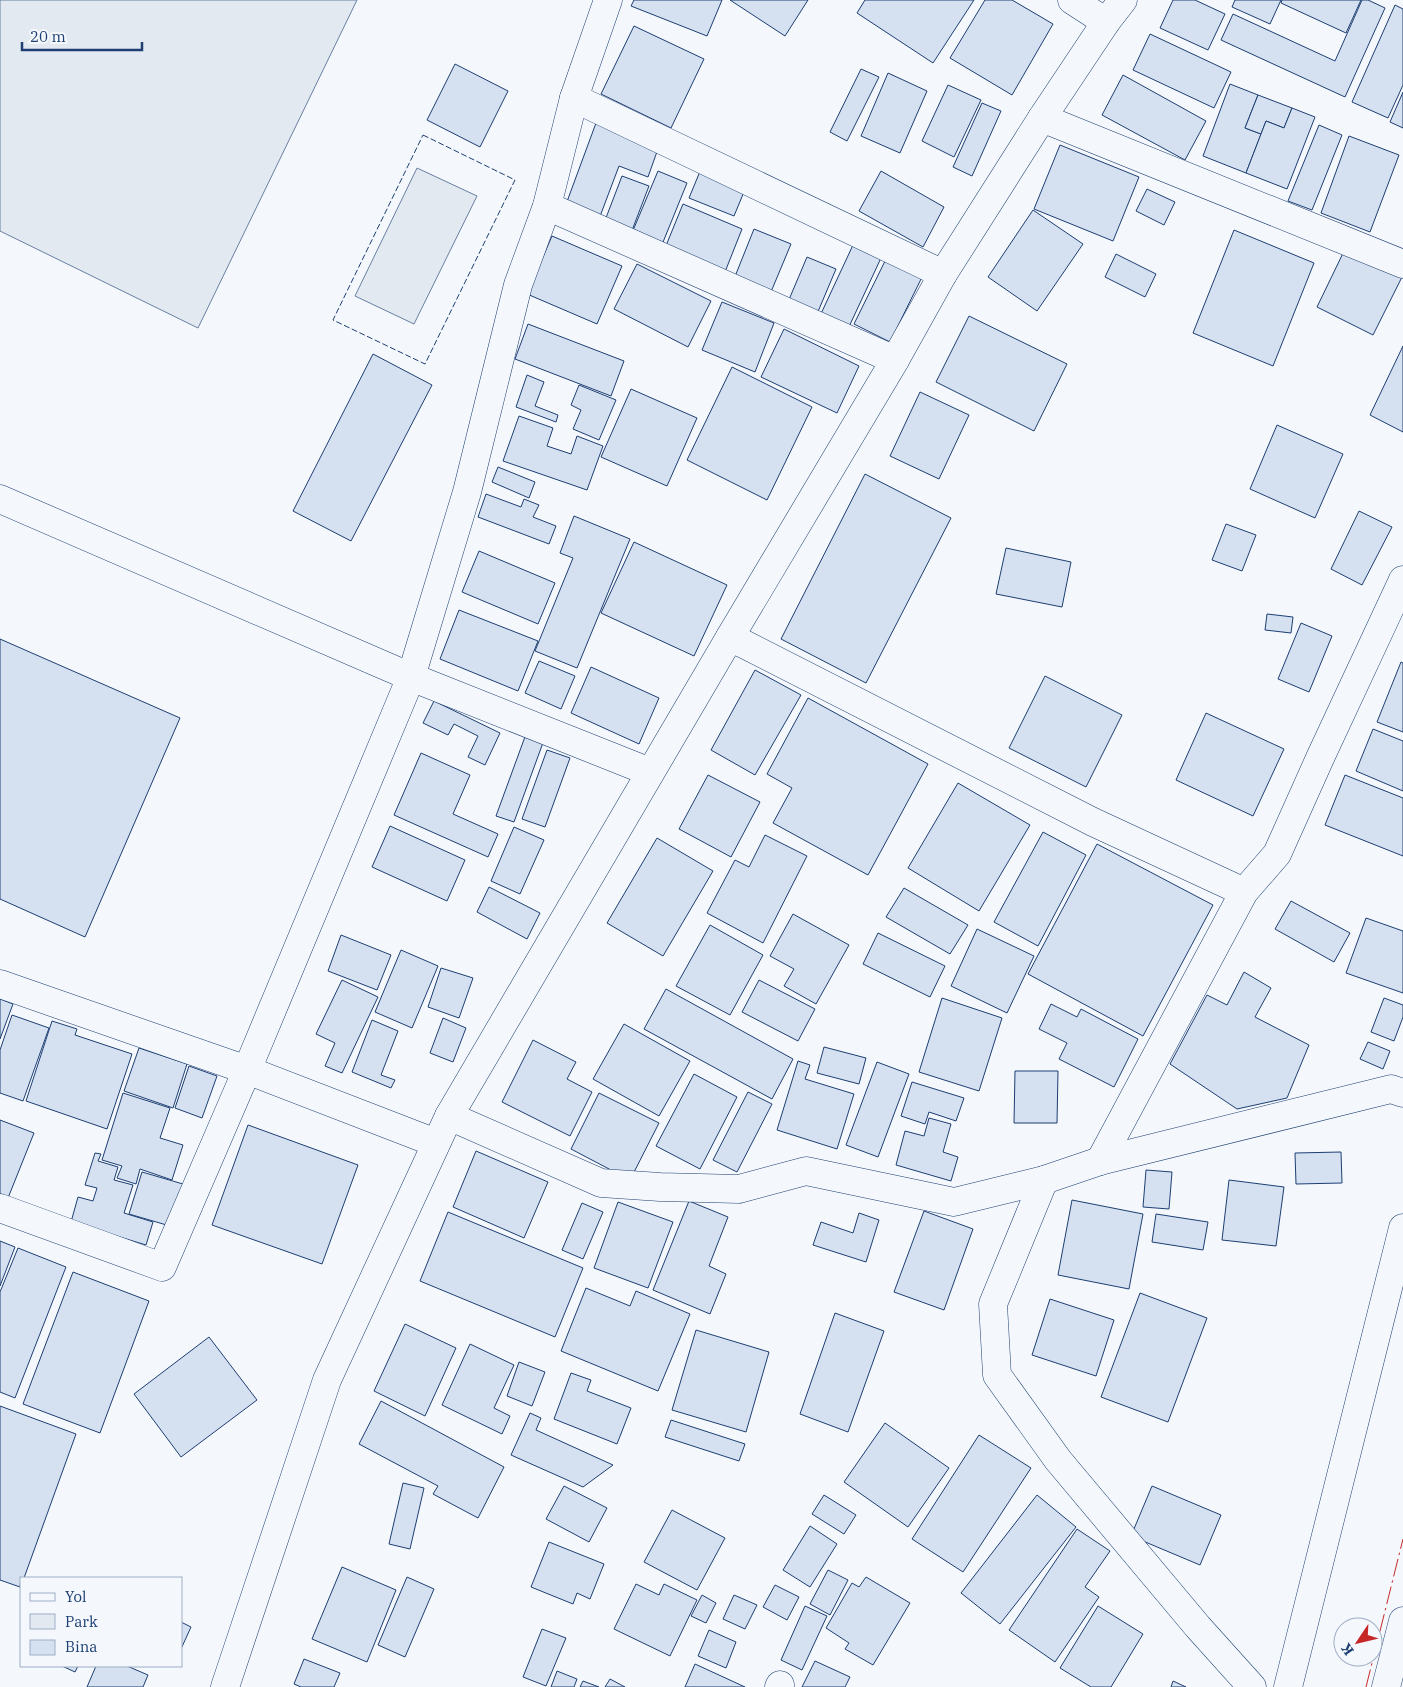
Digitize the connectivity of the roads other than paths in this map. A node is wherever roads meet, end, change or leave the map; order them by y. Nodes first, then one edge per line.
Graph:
1 (608, 0) edge
2 (1072, 0) edge
3 (1123, 0) edge
4 (1106, 22) junction
5 (574, 98) junction
6 (1042, 118) junction
7 (547, 206) junction
8 (1403, 264) edge
9 (943, 274) junction
10 (895, 360) junction
11 (0, 499) edge
12 (1403, 580) edge
13 (730, 637) junction
14 (411, 676) junction
15 (650, 772) junction
16 (1244, 892) junction
17 (0, 984) edge
18 (247, 1070) junction
19 (1403, 1093) edge
20 (449, 1116) junction
21 (436, 1143) junction
22 (1100, 1161) junction
23 (1044, 1180) junction
24 (0, 1208) edge
25 (1403, 1228) edge
26 (1403, 1621) edge
27 (225, 1687) edge
28 (1252, 1687) edge
29 (1288, 1687) edge
30 (1386, 1687) edge

1 - 5 street
2 - 4 street
3 - 4 street
4 - 6 street
5 - 7 street
5 - 9 street
6 - 8 street
6 - 9 street
7 - 10 street
7 - 14 street
9 - 10 street
10 - 13 street
11 - 14 street
12 - 16 street
13 - 15 street
13 - 16 street
14 - 15 street
14 - 18 street
15 - 20 street
16 - 22 street
17 - 18 street
18 - 21 street
18 - 24 street
19 - 22 street
20 - 21 street
20 - 23 street
21 - 27 street
22 - 23 street
23 - 28 street
25 - 29 street
26 - 30 street

